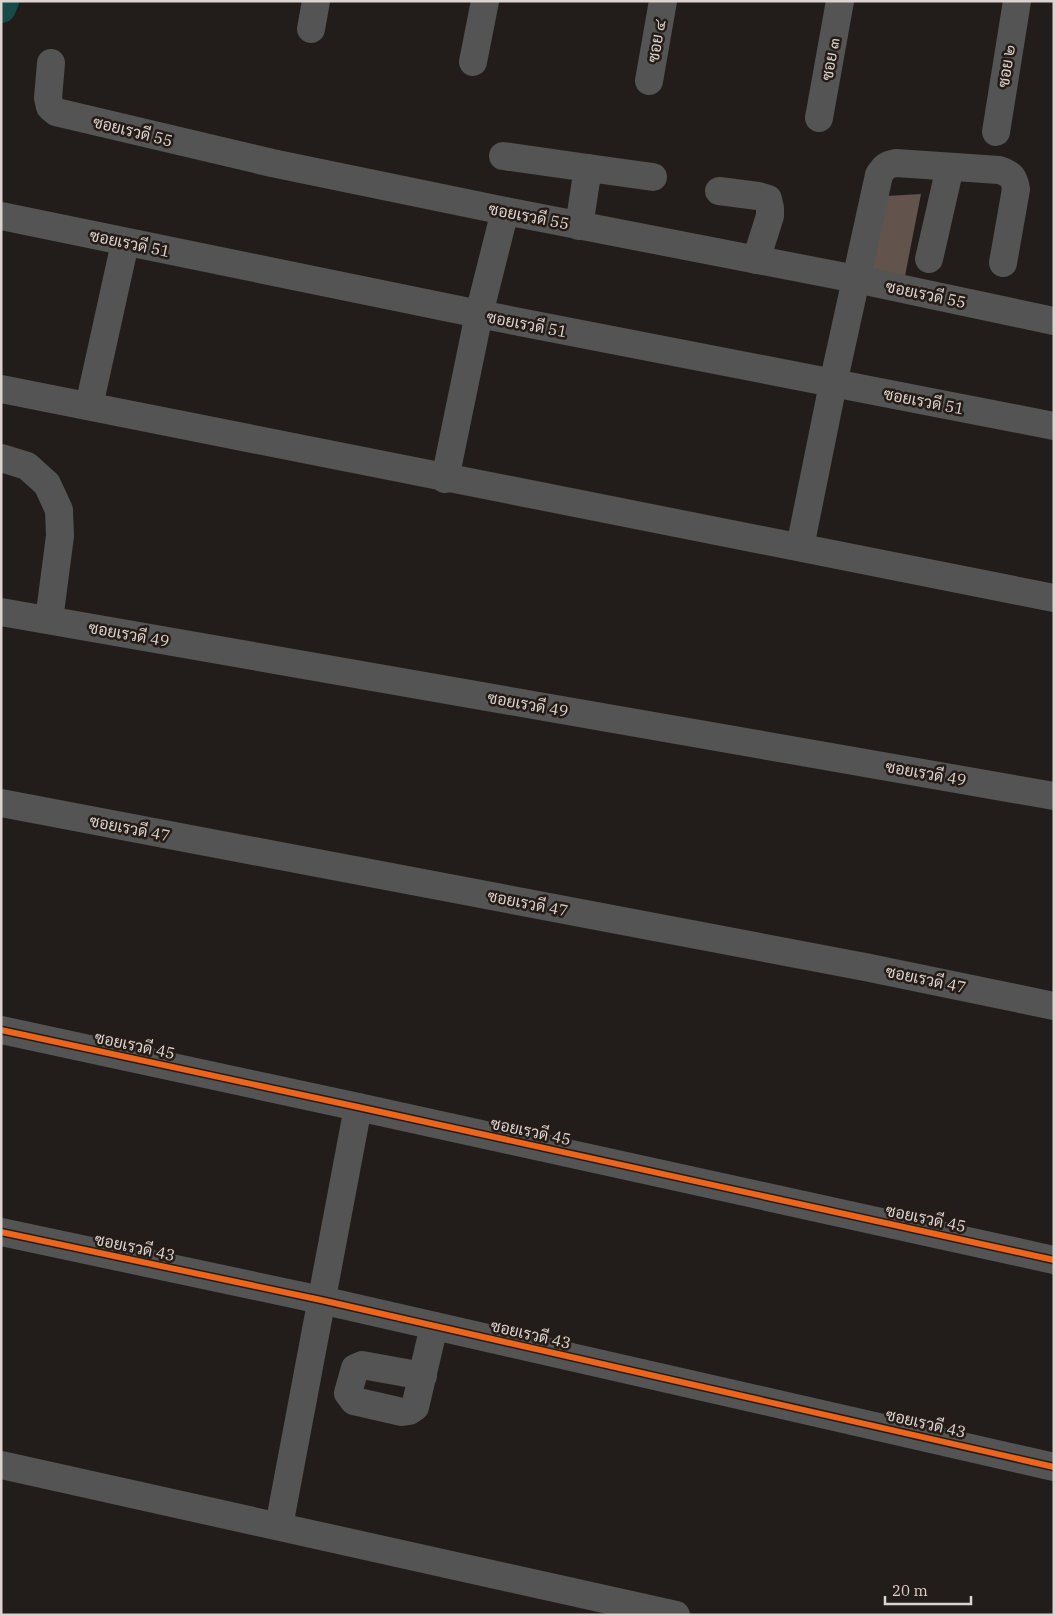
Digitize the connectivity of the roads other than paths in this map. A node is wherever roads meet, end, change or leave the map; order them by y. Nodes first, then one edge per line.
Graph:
1 (316, 1) edge
2 (485, 1) edge
3 (662, 1) edge
4 (840, 1) edge
5 (1017, 1) edge
6 (311, 29) dead end
7 (473, 62) dead end
8 (51, 64) dead end
9 (649, 81) dead end
10 (819, 118) dead end
11 (996, 132) dead end
12 (503, 156) dead end
13 (950, 167) junction
14 (588, 168) junction
15 (652, 177) dead end
16 (720, 191) dead end
17 (505, 211) junction
18 (1, 216) edge
19 (579, 226) junction
20 (125, 243) junction
21 (929, 259) dead end
22 (756, 260) junction
23 (1003, 263) dead end
24 (856, 279) junction
25 (479, 314) junction
26 (1054, 321) edge
27 (833, 384) junction
28 (1, 390) edge
29 (89, 406) junction
30 (1054, 426) edge
31 (1, 458) edge
32 (445, 479) junction
33 (800, 547) junction
34 (1054, 598) edge
35 (1, 612) edge
36 (49, 620) junction
37 (1054, 796) edge
38 (1, 803) edge
39 (1054, 1006) edge
40 (1, 1030) edge
41 (358, 1107) junction
42 (1, 1232) edge
43 (1054, 1260) edge
44 (321, 1300) junction
45 (434, 1326) junction
46 (423, 1376) dead end
47 (1, 1465) edge
48 (1054, 1466) edge
49 (279, 1526) junction
50 (676, 1615) edge

1 - 6 street
2 - 7 street
3 - 9 street, ซอย ๔
4 - 10 street, ซอย ๓
5 - 11 street, ซอย ๒
8 - 17 street, ซอยเรวดี 55
12 - 14 street
13 - 21 street
13 - 23 street
13 - 24 street
14 - 15 street
14 - 19 street
16 - 22 street
17 - 19 street, ซอยเรวดี 55
17 - 25 street
18 - 20 street, ซอยเรวดี 51
19 - 22 street, ซอยเรวดี 55
20 - 25 street, ซอยเรวดี 51
20 - 29 street
22 - 24 street, ซอยเรวดี 55
24 - 26 street, ซอยเรวดี 55
24 - 27 street
25 - 27 street, ซอยเรวดี 51
25 - 32 street
27 - 30 street, ซอยเรวดี 51
27 - 33 street
28 - 29 street
29 - 32 street
31 - 36 street
32 - 33 street
33 - 34 street
35 - 36 street, ซอยเรวดี 49
36 - 37 street, ซอยเรวดี 49
38 - 39 street, ซอยเรวดี 47
40 - 41 street, ซอยเรวดี 45
41 - 43 street, ซอยเรวดี 45
41 - 44 street
42 - 44 street, ซอยเรวดี 43
44 - 45 street, ซอยเรวดี 43
44 - 49 street
45 - 46 street
45 - 48 street, ซอยเรวดี 43
47 - 49 street
49 - 50 street

